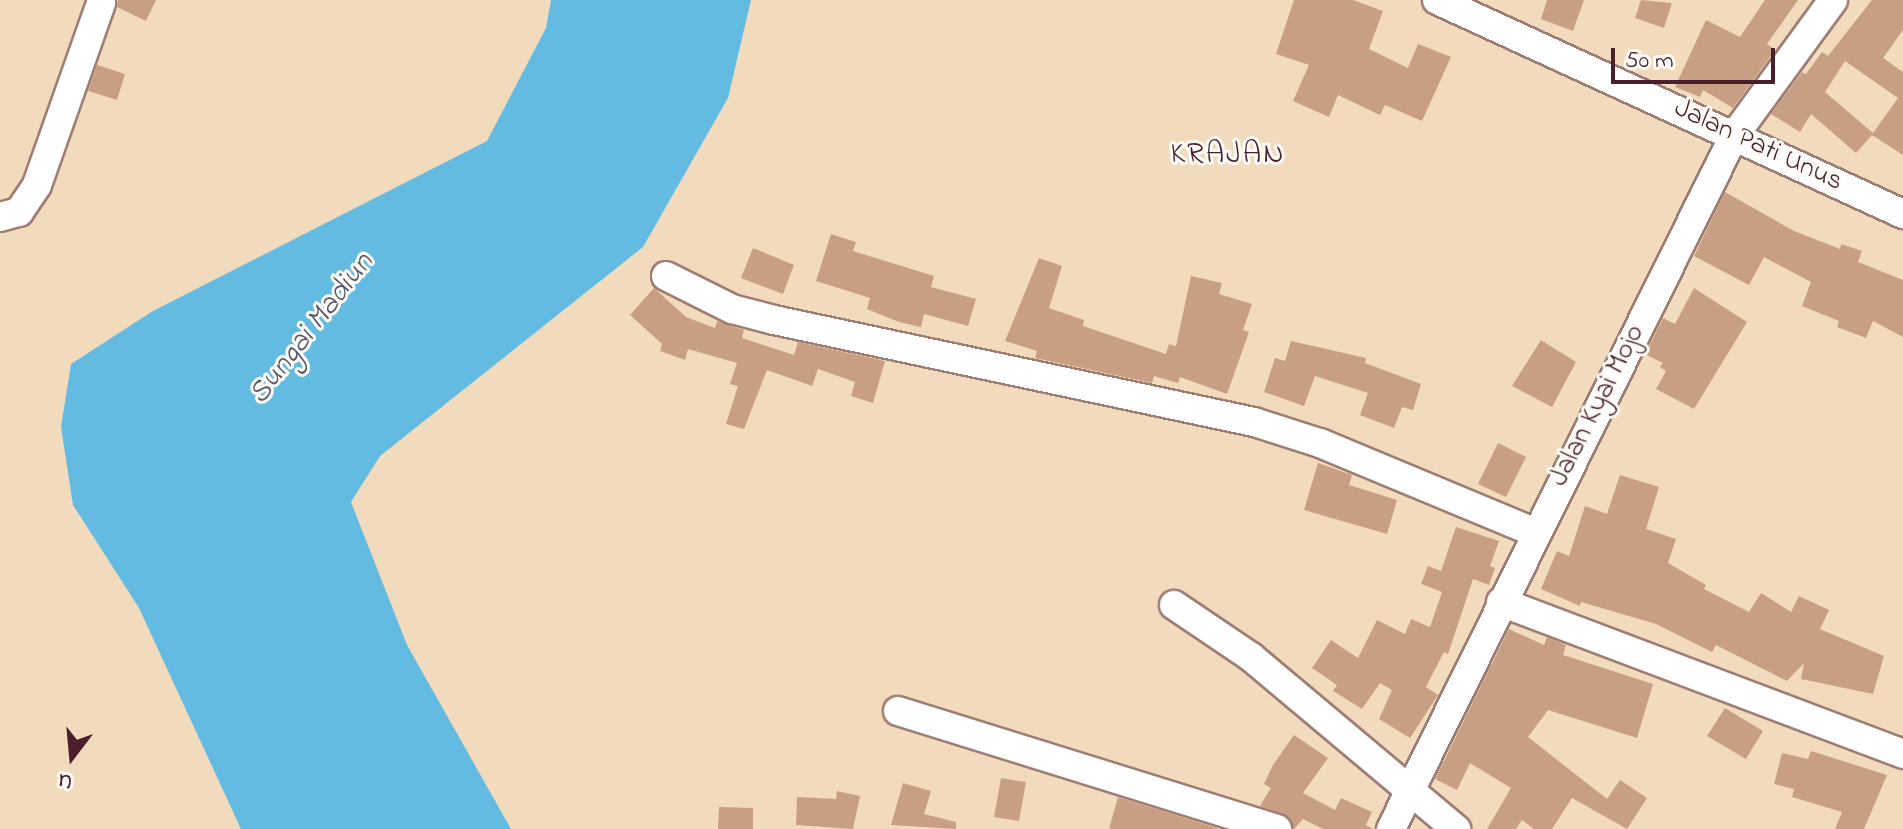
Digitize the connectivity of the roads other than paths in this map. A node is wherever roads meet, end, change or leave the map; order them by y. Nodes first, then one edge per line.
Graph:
1 (1437, 0) edge
2 (1833, 0) edge
3 (98, 1) edge
4 (1734, 136) junction
5 (1903, 214) edge
6 (0, 217) edge
7 (666, 276) dead end
8 (1534, 532) junction
9 (1501, 602) junction
10 (1174, 605) dead end
11 (898, 711) dead end
12 (1903, 754) edge
13 (1411, 789) junction
14 (1277, 829) edge
15 (1391, 829) edge
16 (1456, 829) edge

1 - 4 street, Jalan Pati Unus
2 - 4 street, Jalan Kyai Mojo
3 - 6 street
4 - 5 street, Jalan Pati Unus
4 - 8 street, Jalan Kyai Mojo
7 - 8 street
8 - 9 street, Jalan Kyai Mojo
9 - 12 street
9 - 13 street, Jalan Kyai Mojo
10 - 13 street
11 - 14 street
13 - 15 street, Jalan Kyai Mojo
13 - 16 street

